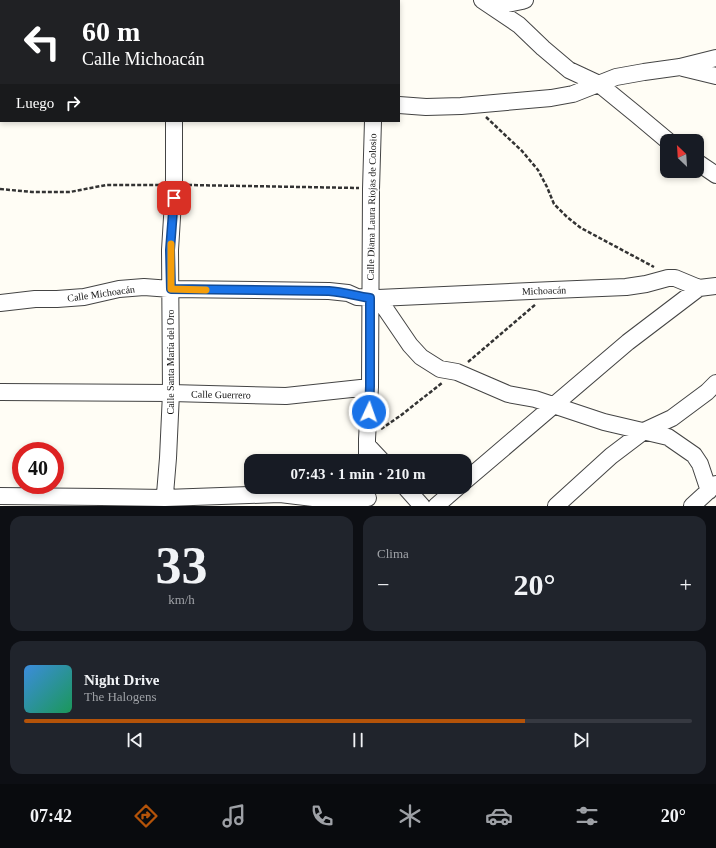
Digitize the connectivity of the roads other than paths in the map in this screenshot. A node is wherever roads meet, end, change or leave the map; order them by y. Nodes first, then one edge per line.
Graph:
1 (524, 0) edge
2 (488, 4) edge
3 (716, 58) edge
4 (680, 67) junction
5 (716, 76) edge
6 (599, 84) junction
7 (400, 105) edge
8 (174, 122) edge
9 (373, 122) edge
10 (660, 134) edge
11 (704, 167) edge
12 (716, 175) edge
13 (716, 286) edge
14 (699, 288) junction
15 (171, 289) junction
16 (374, 298) junction
17 (0, 303) edge
18 (716, 383) edge
19 (370, 386) junction
20 (0, 392) edge
21 (171, 393) junction
22 (554, 405) junction
23 (644, 431) junction
24 (367, 445) junction
25 (367, 454) edge
26 (375, 454) edge
27 (472, 475) edge
28 (713, 487) edge
29 (411, 494) edge
30 (450, 494) edge
31 (0, 496) edge
32 (368, 497) edge
33 (164, 502) edge
34 (422, 506) edge
35 (436, 506) edge
36 (556, 506) edge
37 (692, 506) edge

1 - 2 street
2 - 6 street
3 - 4 street
4 - 5 street
4 - 6 street
6 - 7 street
6 - 10 street
8 - 15 street, Calle Santa María del Oro
9 - 16 street, Calle Diana Laura Riojas de Colosio
11 - 12 street
13 - 14 street
14 - 16 street, Michoacán
14 - 22 street
15 - 16 street, Calle Michoacán
15 - 17 street, Calle Michoacán
15 - 21 street, Calle Santa María del Oro
16 - 19 street, Calle Diana Laura Riojas de Colosio
16 - 22 street
18 - 23 street
19 - 21 street, Calle Guerrero
19 - 24 street, Calle Diana Laura Riojas de Colosio
20 - 21 street, Calle Guerrero
21 - 33 street, Calle Santa María del Oro
22 - 23 street
22 - 27 street
23 - 28 street
23 - 36 street
24 - 25 street, Calle Diana Laura Riojas de Colosio
24 - 26 street
28 - 37 street
29 - 34 street
30 - 35 street
31 - 33 street
32 - 33 street

